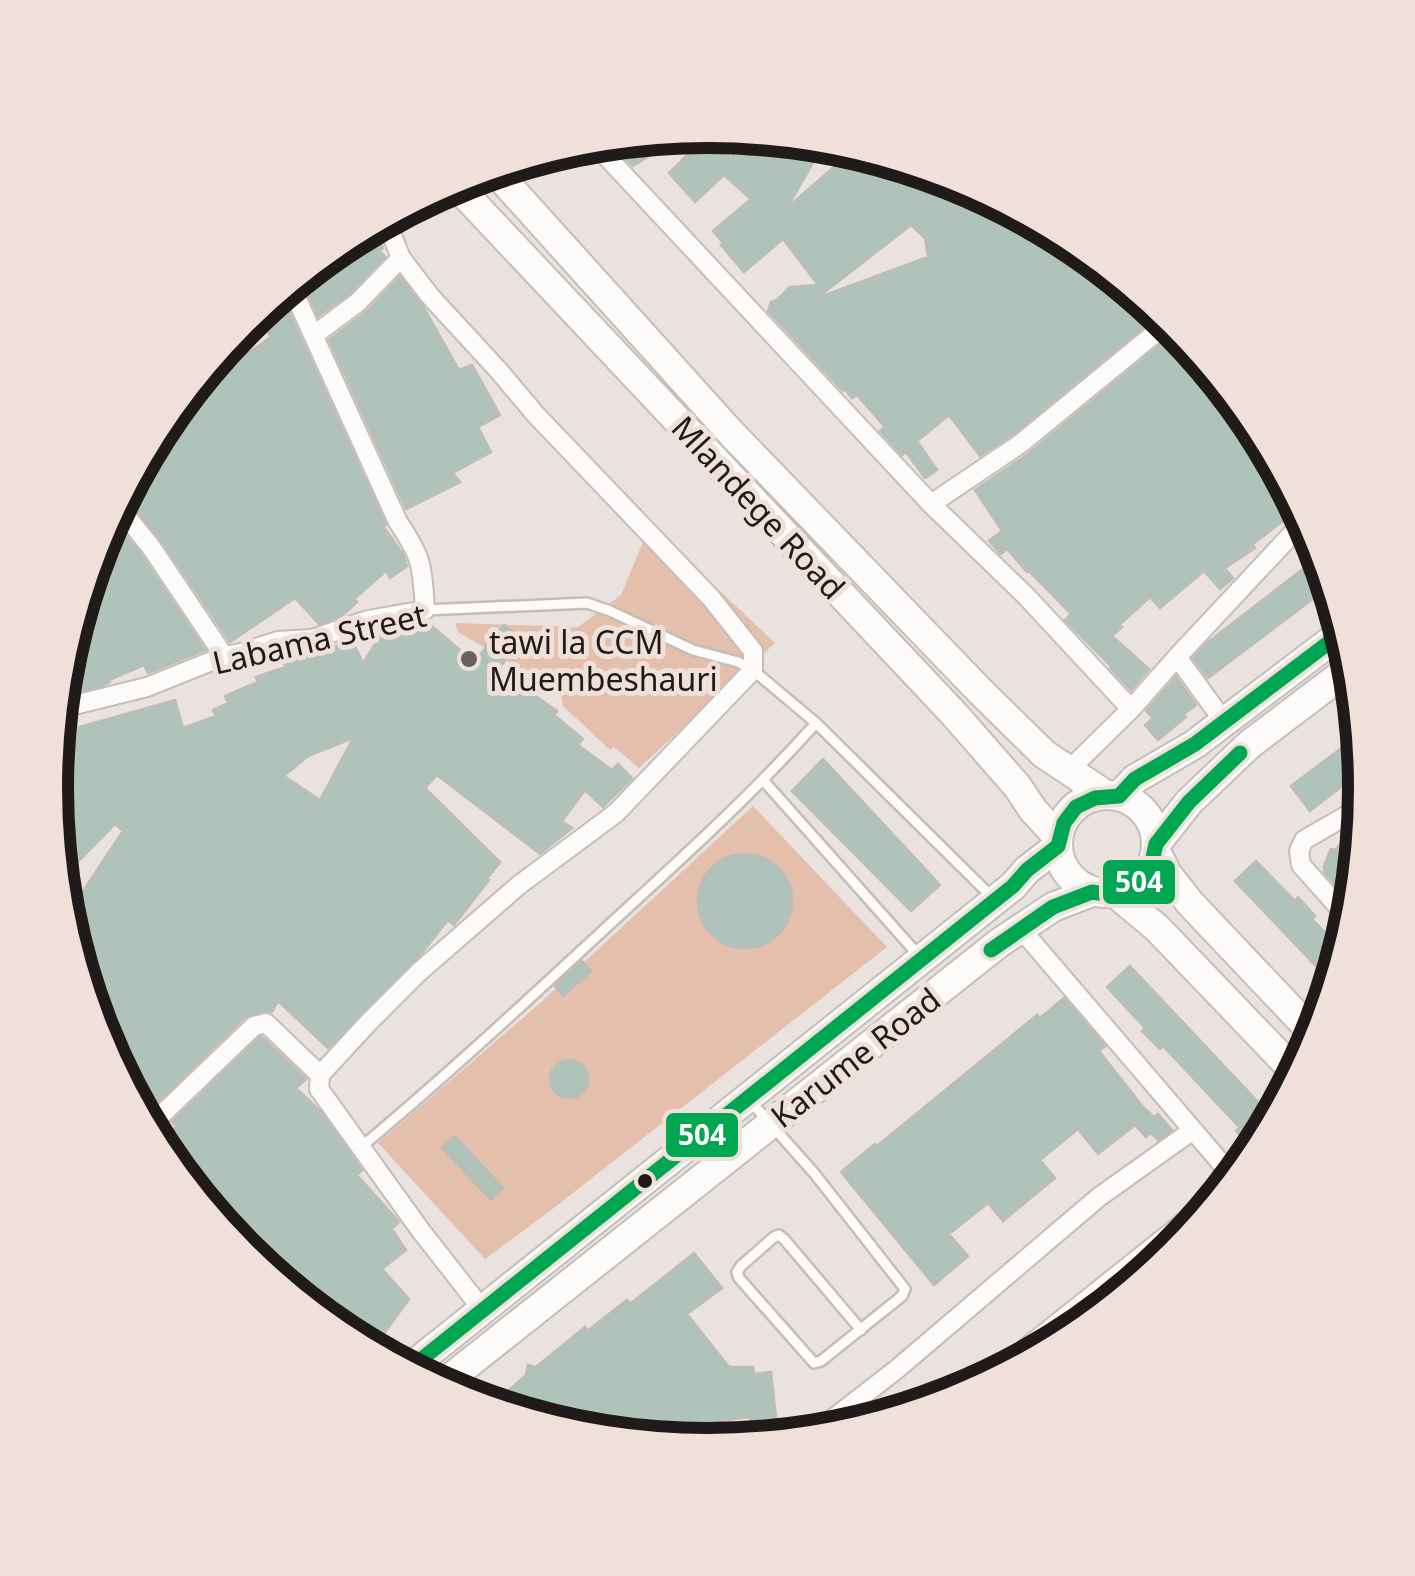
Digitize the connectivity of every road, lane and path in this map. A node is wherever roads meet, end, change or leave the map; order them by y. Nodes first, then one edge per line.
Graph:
1 (606, 156) edge
2 (503, 182) edge
3 (466, 196) edge
4 (391, 232) edge
5 (401, 258) junction
6 (297, 298) edge
7 (1157, 332) edge
8 (314, 335) junction
9 (732, 434) junction
10 (710, 455) junction
11 (930, 504) junction
12 (128, 518) edge
13 (1294, 532) edge
14 (425, 610) junction
15 (1330, 642) edge
16 (224, 656) junction
17 (1177, 657) junction
18 (753, 670) junction
19 (1338, 678) edge
20 (73, 705) edge
21 (1131, 709) junction
22 (816, 723) junction
23 (1225, 723) junction
24 (1069, 770) junction
25 (763, 780) junction
26 (1112, 796) junction
27 (1347, 815) edge
28 (1058, 842) junction
29 (1156, 848) junction
30 (1104, 892) junction
31 (996, 900) junction
32 (1336, 905) edge
33 (1021, 928) junction
34 (922, 959) junction
35 (1303, 1022) edge
36 (1285, 1062) edge
37 (320, 1076) junction
38 (748, 1098) junction
39 (158, 1117) edge
40 (771, 1124) junction
41 (1193, 1130) junction
42 (360, 1148) junction
43 (1224, 1166) edge
44 (1152, 1248) edge
45 (482, 1308) junction
46 (1056, 1324) edge
47 (860, 1330) junction
48 (420, 1360) edge
49 (453, 1375) edge
50 (838, 1415) edge

1 - 11 street
2 - 9 main road, Mlandege Road
3 - 10 main road, Mlandege Road
4 - 5 street
5 - 8 street
5 - 18 street
6 - 8 street
7 - 11 street
8 - 14 street
9 - 10 main road
9 - 24 main road, Mlandege Road
10 - 28 main road, Mlandege Road
11 - 21 street
12 - 16 street
13 - 17 street
14 - 16 street, Labama Street
14 - 18 lane, Labama Street
15 - 23 main road
16 - 20 street, Labama Street
17 - 21 street
17 - 23 street
18 - 22 lane
18 - 37 street
19 - 29 main road
21 - 24 street
22 - 25 lane
22 - 31 lane
23 - 26 main road
24 - 26 main road, Mlandege Road
25 - 34 lane
25 - 42 lane
26 - 28 main road
26 - 29 main road
27 - 32 street
28 - 30 main road
28 - 31 main road, Karume Road
29 - 30 main road
29 - 35 main road
30 - 33 main road, Karume Road
30 - 36 main road
31 - 34 main road, Karume Road
33 - 40 main road, Karume Road
33 - 41 street
34 - 38 main road, Karume Road
37 - 39 street
37 - 42 street
38 - 40 lane
38 - 45 main road, Karume Road
40 - 47 lane
40 - 49 main road, Karume Road
41 - 43 street
41 - 50 street
42 - 45 street
44 - 46 street
45 - 48 main road, Karume Road
47 - 47 lane

